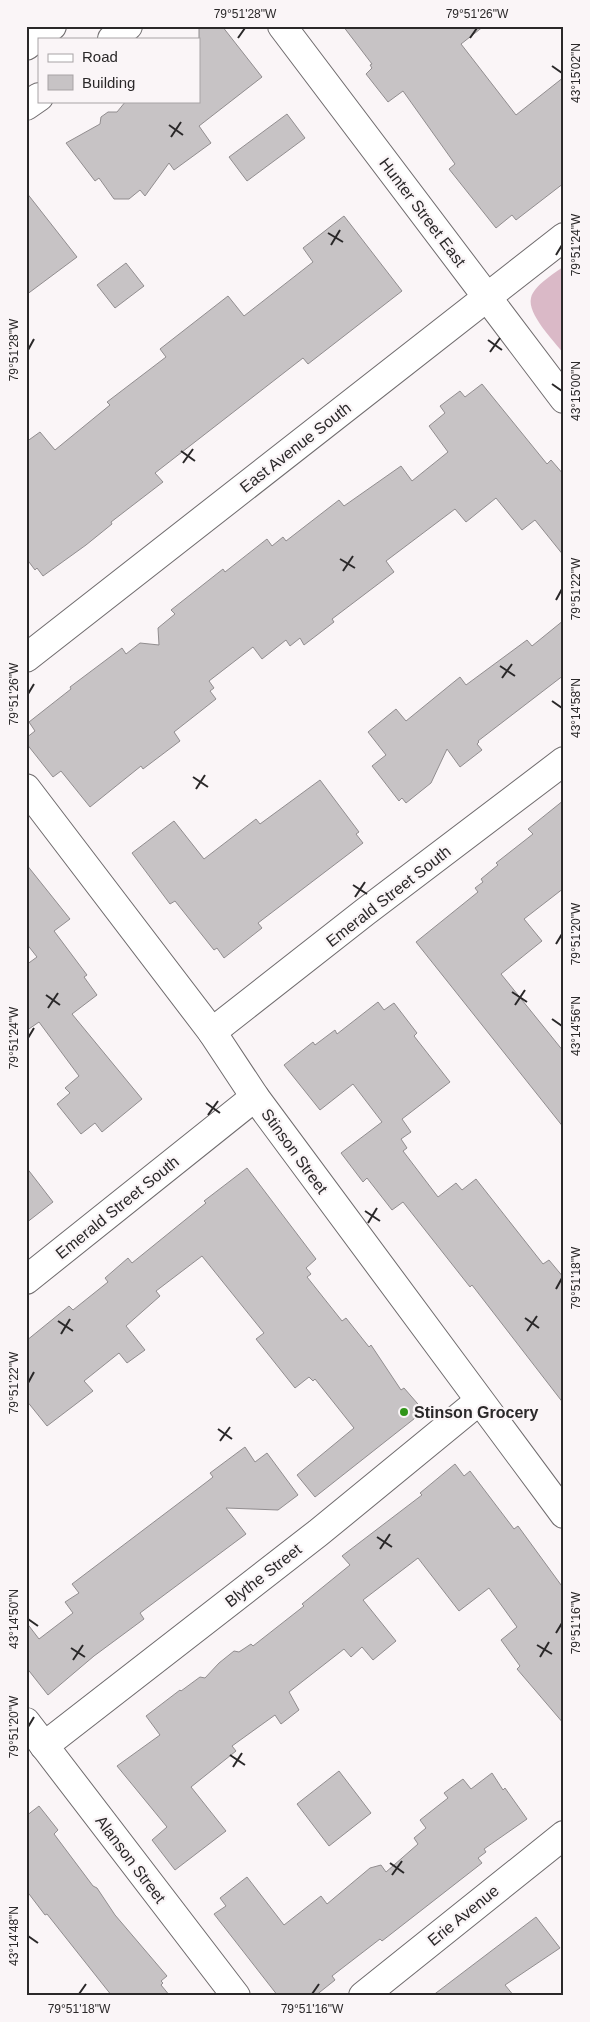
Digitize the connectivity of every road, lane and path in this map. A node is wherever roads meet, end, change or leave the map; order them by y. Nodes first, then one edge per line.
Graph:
1 (52, 26) edge
2 (128, 26) edge
3 (282, 26) edge
4 (113, 38) edge
5 (26, 46) edge
6 (38, 98) edge
7 (26, 106) edge
8 (564, 237) edge
9 (487, 296) junction
10 (564, 398) edge
11 (26, 658) edge
12 (564, 761) edge
13 (31, 803) edge
14 (212, 1032) junction
15 (255, 1097) junction
16 (26, 1280) edge
17 (479, 1401) junction
18 (564, 1514) edge
19 (26, 1722) edge
20 (44, 1746) junction
21 (564, 1835) edge
22 (236, 1996) edge
23 (363, 1996) edge

1 - 5 street
2 - 4 street
3 - 9 street, Hunter Street East
6 - 7 street
8 - 9 street, East Avenue South
9 - 10 street, Hunter Street East
9 - 11 street, East Avenue South
12 - 14 street, Emerald Street South
13 - 14 street, Stinson Street
14 - 15 street, Stinson Street
15 - 16 street, Emerald Street South
15 - 17 street, Stinson Street
17 - 18 street, Stinson Street
17 - 20 street, Blythe Street
19 - 20 street, Alanson Street
20 - 22 street, Alanson Street
21 - 23 street, Erie Avenue

